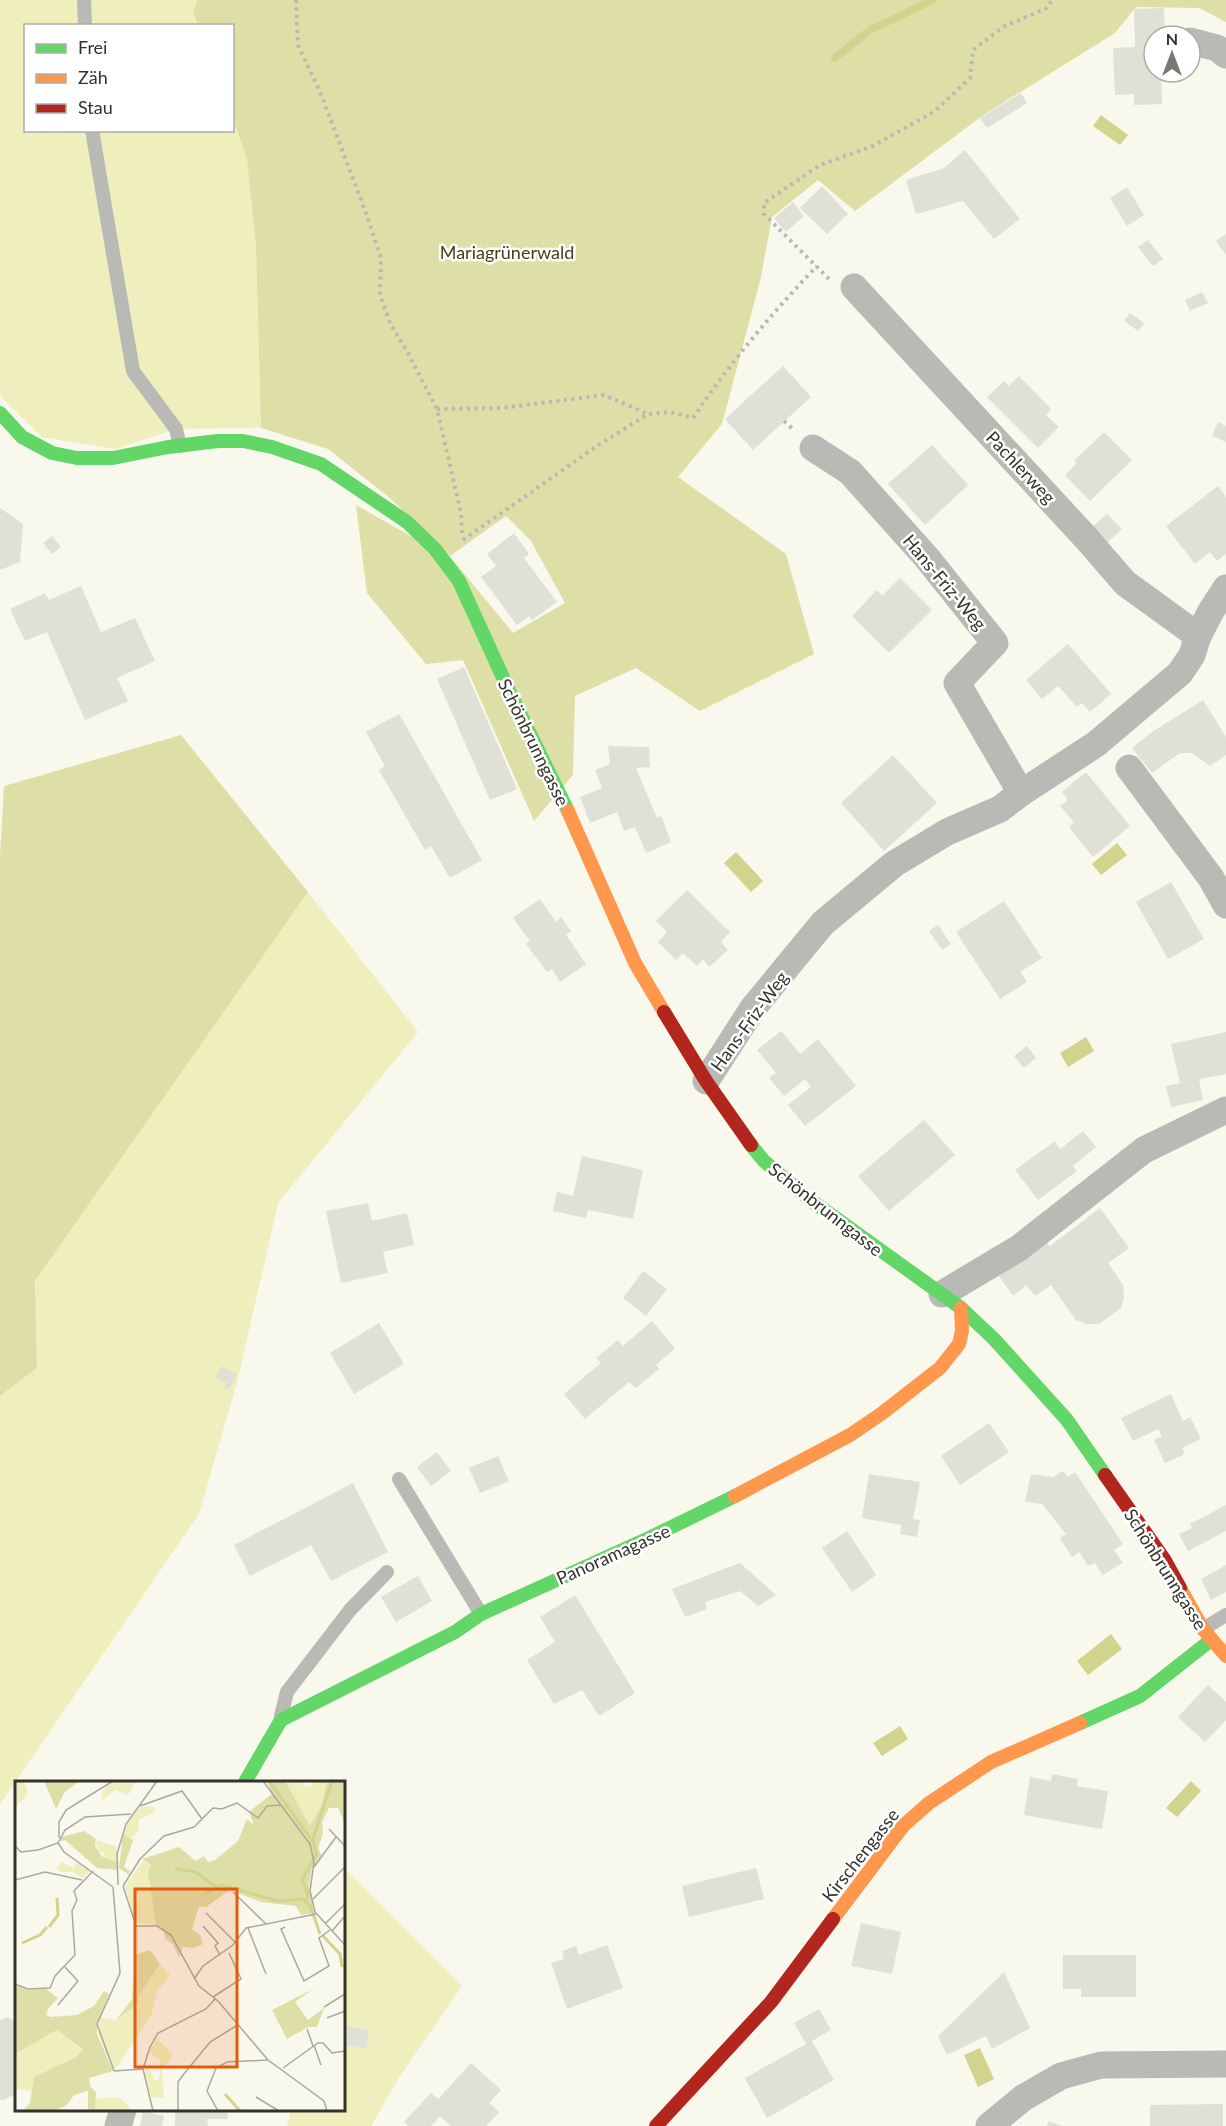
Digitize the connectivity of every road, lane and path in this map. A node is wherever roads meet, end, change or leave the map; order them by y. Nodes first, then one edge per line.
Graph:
1 (84, 0) edge
2 (296, 0) edge
3 (1052, 0) edge
4 (86, 24) edge
5 (1202, 44) edge
6 (1226, 55) edge
7 (92, 132) edge
8 (817, 266) junction
9 (843, 285) joint
10 (436, 409) junction
11 (0, 413) edge
12 (648, 414) junction
13 (180, 446) junction
14 (813, 448) dead end
15 (462, 540) junction
16 (459, 581) junction
17 (1226, 588) edge
18 (1198, 636) junction
19 (1129, 768) dead end
20 (1022, 792) junction
21 (1226, 905) edge
22 (706, 1081) junction
23 (1226, 1110) edge
24 (951, 1301) junction
25 (399, 1479) dead end
26 (387, 1572) dead end
27 (482, 1614) junction
28 (1226, 1615) edge
29 (1207, 1635) junction
30 (1226, 1656) edge
31 (281, 1720) junction
32 (246, 1781) edge
33 (1226, 2064) edge
34 (122, 2111) edge
35 (118, 2126) edge
36 (656, 2126) edge
37 (989, 2126) edge

1 - 4 lane
2 - 10 path
3 - 8 path
5 - 6 street
7 - 13 lane
8 - 9 path
8 - 12 path
9 - 18 street, Pachlerweg
10 - 12 path
10 - 15 path
11 - 13 street, Schönbrunngasse
12 - 15 path
13 - 16 street, Schönbrunngasse
14 - 20 street, Hans-Friz-Weg
15 - 16 path
16 - 22 street, Schönbrunngasse
17 - 18 street, Hans-Friz-Weg
18 - 20 street, Hans-Friz-Weg
19 - 21 street
20 - 22 street, Hans-Friz-Weg
22 - 24 street, Schönbrunngasse
23 - 24 street
24 - 27 street, Panoramagasse
24 - 29 street, Schönbrunngasse
25 - 27 lane
26 - 31 lane
27 - 31 street, Panoramagasse
28 - 29 lane
29 - 30 street, Schönbrunngasse
29 - 36 street, Kirschengasse
31 - 32 street
33 - 37 street
34 - 35 street

